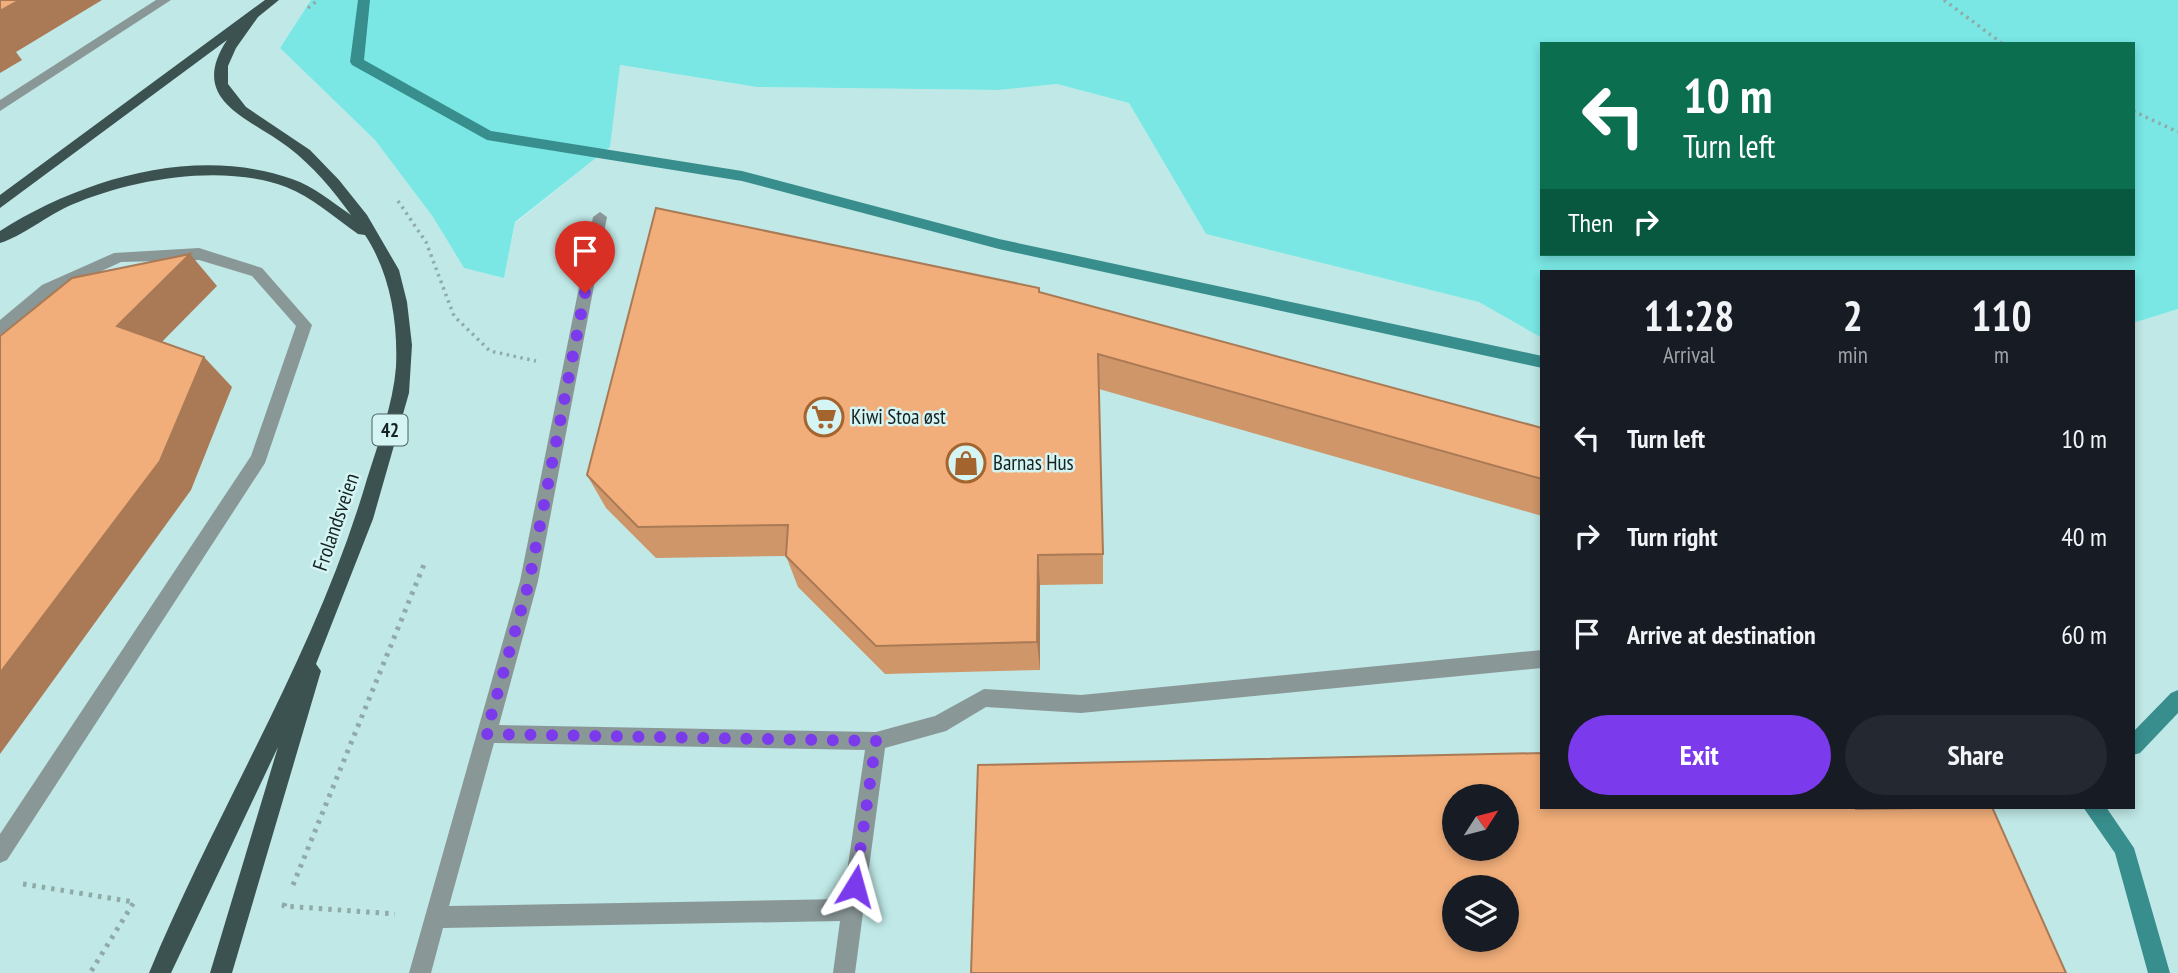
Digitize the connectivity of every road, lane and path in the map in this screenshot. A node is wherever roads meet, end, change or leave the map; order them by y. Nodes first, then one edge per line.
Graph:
1 (165, 0) edge
2 (273, 0) edge
3 (1944, 0) edge
4 (252, 17) junction
5 (2000, 42) edge
6 (0, 106) edge
7 (2135, 112) edge
8 (2178, 132) edge
9 (0, 203) edge
10 (600, 217) dead end
11 (372, 236) junction
12 (0, 238) edge
13 (0, 329) edge
14 (425, 562) dead end
15 (326, 621) junction
16 (1540, 659) edge
17 (486, 734) junction
18 (876, 741) junction
19 (0, 853) edge
20 (13, 883) dead end
21 (851, 910) junction
22 (435, 916) junction
23 (90, 973) edge
24 (160, 973) edge
25 (221, 973) edge
26 (420, 973) edge
27 (844, 973) edge

1 - 6 lane
2 - 4 main road, Frolandsveien / 42
3 - 5 path
4 - 9 main road, Frolandsveien / 42
4 - 11 main road, Frolandsveien / 42
7 - 8 path
10 - 17 lane
11 - 12 main road, Frolandsveien / 42
11 - 15 main road, Frolandsveien / 42
13 - 19 lane
14 - 22 path
15 - 24 main road, Frolandsveien / 42
15 - 25 main road, Frolandsveien / 42
16 - 18 lane
17 - 18 lane
17 - 22 lane
18 - 21 lane
20 - 23 path
21 - 22 lane
21 - 27 lane
22 - 26 lane

